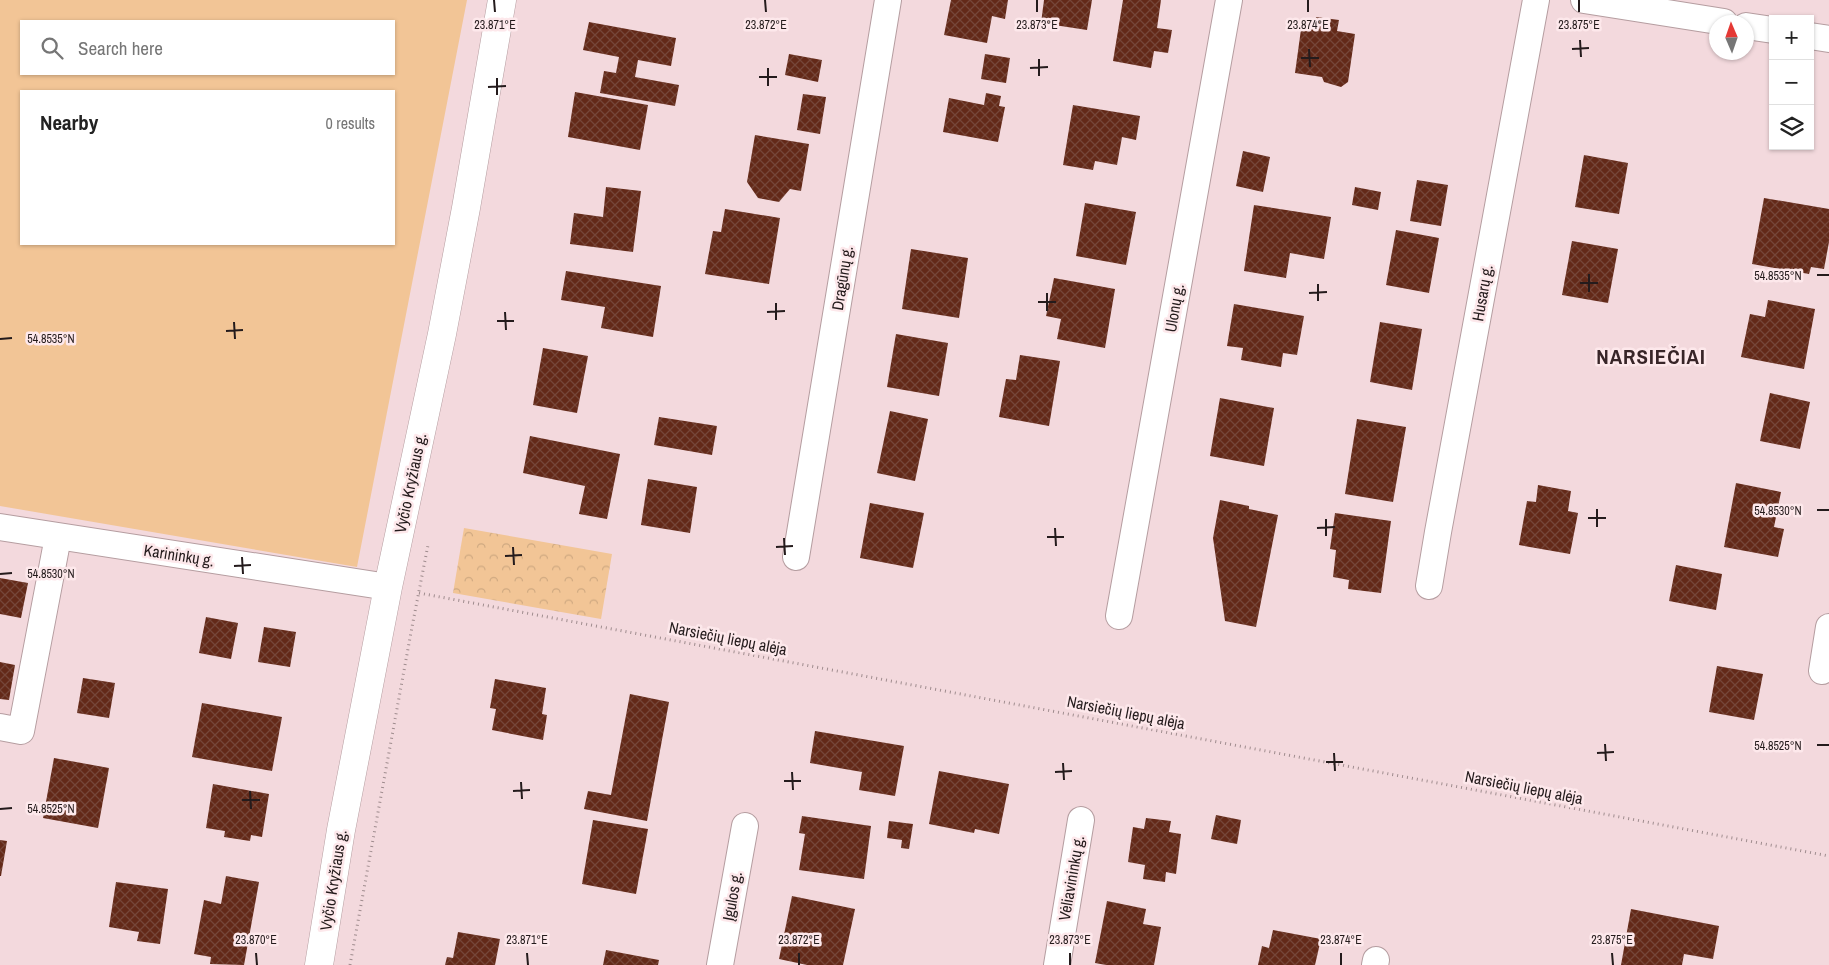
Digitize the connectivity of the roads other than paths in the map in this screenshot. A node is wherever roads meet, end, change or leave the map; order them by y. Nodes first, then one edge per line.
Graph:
1 (502, 0) edge
2 (888, 0) edge
3 (1229, 0) edge
4 (1536, 0) edge
5 (1584, 0) edge
6 (1709, 20) edge
7 (1754, 27) edge
8 (1769, 29) edge
9 (1814, 37) edge
10 (1829, 39) edge
11 (0, 527) edge
12 (58, 537) junction
13 (796, 557) dead end
14 (1429, 586) dead end
15 (388, 587) junction
16 (1119, 616) dead end
17 (1829, 627) edge
18 (1822, 671) dead end
19 (0, 727) edge
20 (1081, 820) dead end
21 (745, 826) dead end
22 (319, 965) edge
23 (720, 965) edge
24 (1057, 965) edge

1 - 15 street, Vyčio Kryžiaus g.
2 - 13 street, Dragūnų g.
3 - 16 street, Ulonų g.
4 - 14 street, Husarų g.
5 - 6 street
7 - 8 street
9 - 10 street
11 - 12 street, Karininkų g.
12 - 15 street, Karininkų g.
12 - 19 street
15 - 22 street, Vyčio Kryžiaus g.
17 - 18 street
20 - 24 street, Vėliavininkų g.
21 - 23 street, Įgulos g.

